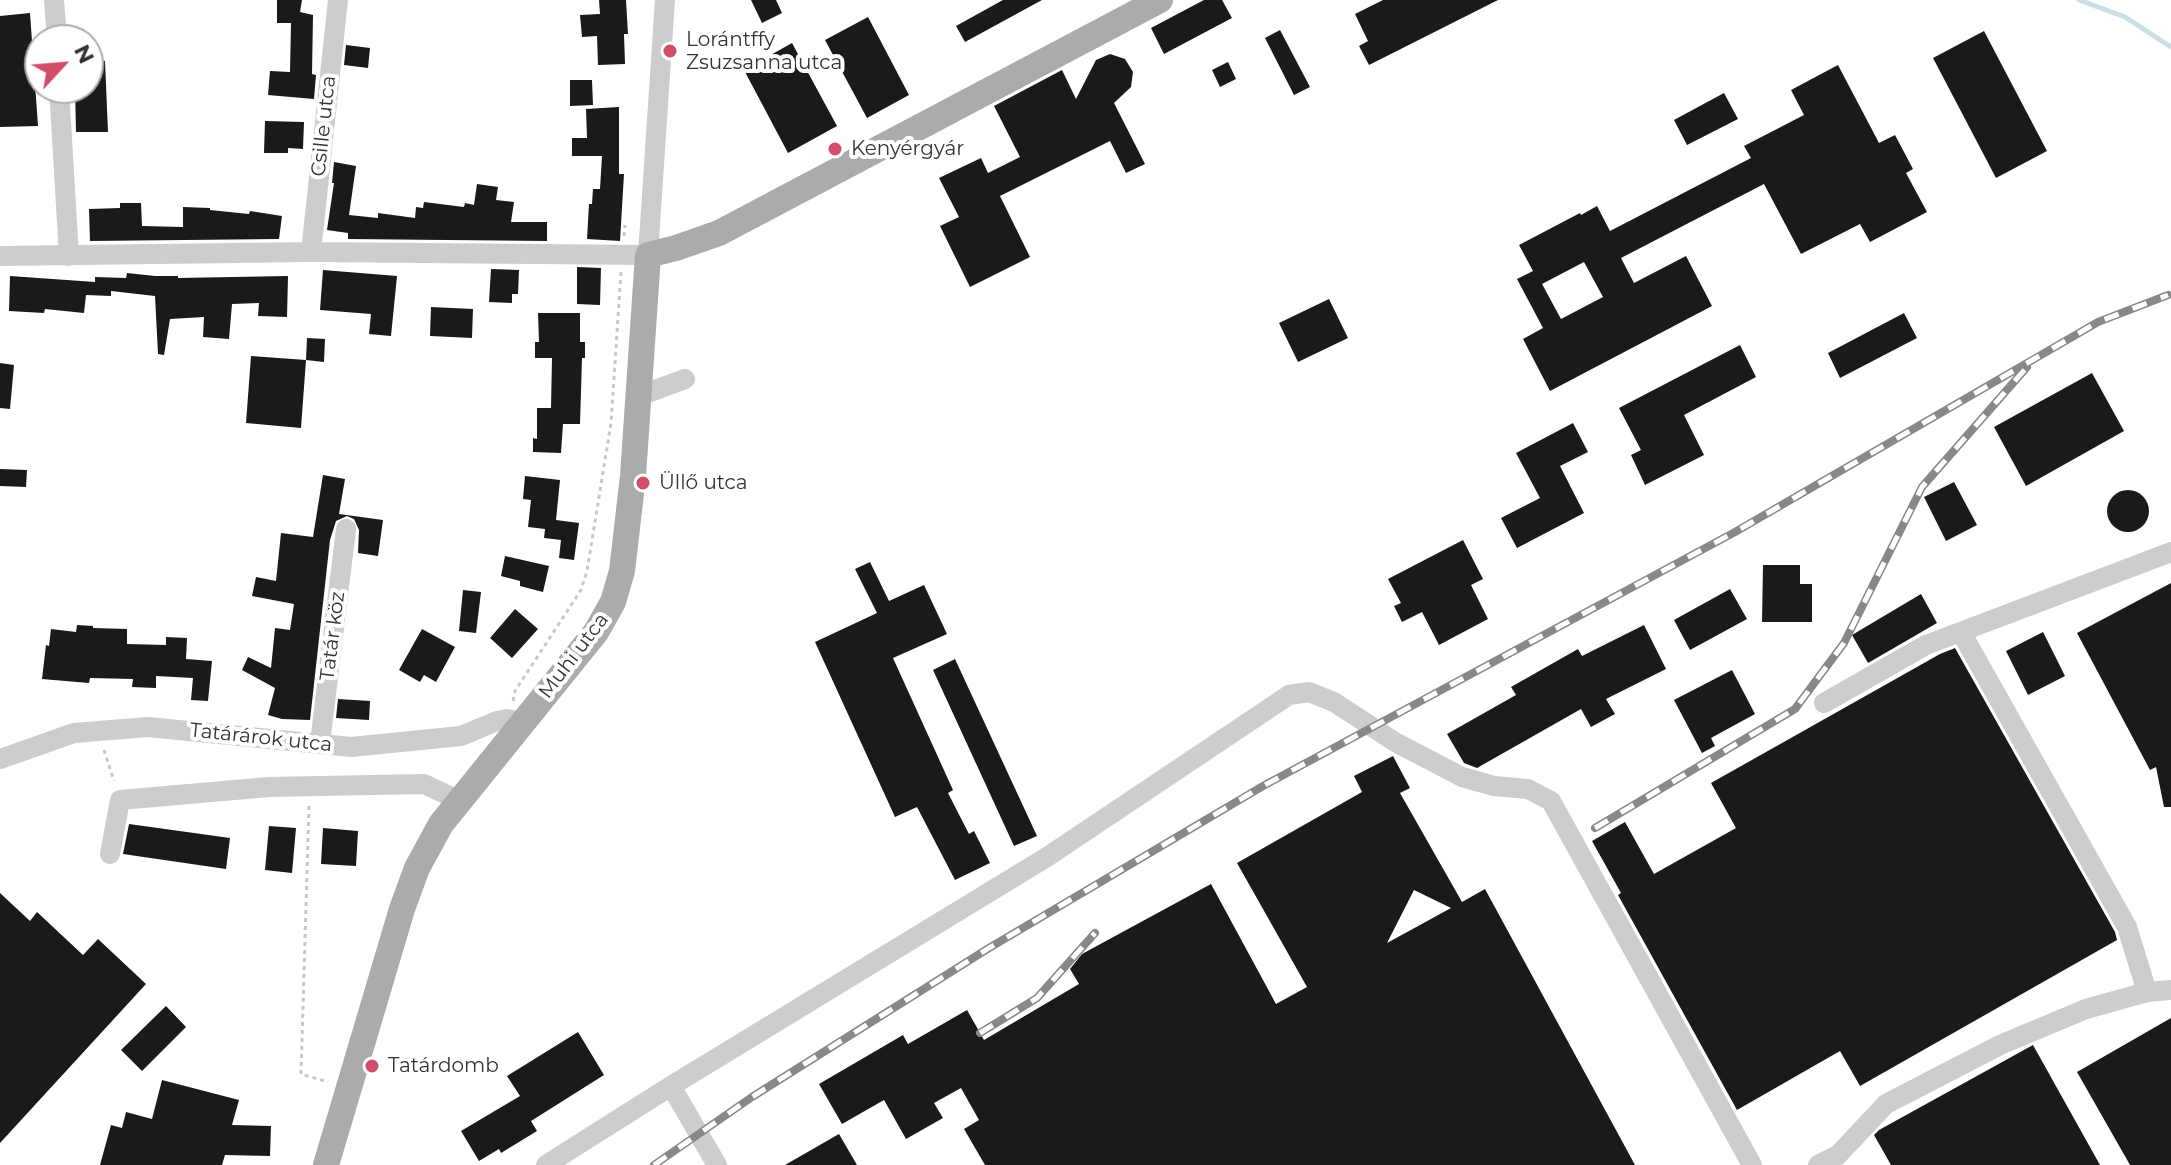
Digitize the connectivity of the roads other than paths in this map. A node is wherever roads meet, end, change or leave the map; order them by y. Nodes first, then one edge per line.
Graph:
1 (54, 0) edge
2 (338, 0) edge
3 (665, 0) edge
4 (1160, 0) edge
5 (56, 24) edge
6 (60, 104) edge
7 (311, 252) junction
8 (635, 255) junction
9 (0, 256) edge
10 (69, 256) junction
11 (685, 379) dead end
12 (639, 396) junction
13 (346, 529) dead end
14 (2171, 552) edge
15 (1961, 632) junction
16 (1824, 703) dead end
17 (523, 722) junction
18 (320, 743) junction
19 (0, 759) edge
20 (460, 801) junction
21 (110, 854) dead end
22 (2171, 990) edge
23 (2147, 992) junction
24 (671, 1086) junction
25 (326, 1165) edge
26 (546, 1165) edge
27 (717, 1165) edge
28 (1752, 1165) edge
29 (1818, 1165) edge

1 - 5 street
2 - 7 street, Csille utca
3 - 8 street, Muhi utca
4 - 8 main road
6 - 10 street
7 - 8 street
7 - 10 street
8 - 12 main road, Muhi utca
9 - 10 street
11 - 12 street
12 - 17 main road, Muhi utca
13 - 18 street, Tatár köz
14 - 15 street
15 - 16 street
15 - 23 street
17 - 18 street, Tatárárok utca
17 - 20 main road, Muhi utca
18 - 19 street, Tatárárok utca
20 - 21 street, Tatárárok utca
20 - 25 main road, Muhi utca
22 - 23 street
23 - 29 street
24 - 26 street
24 - 27 street
24 - 28 street

